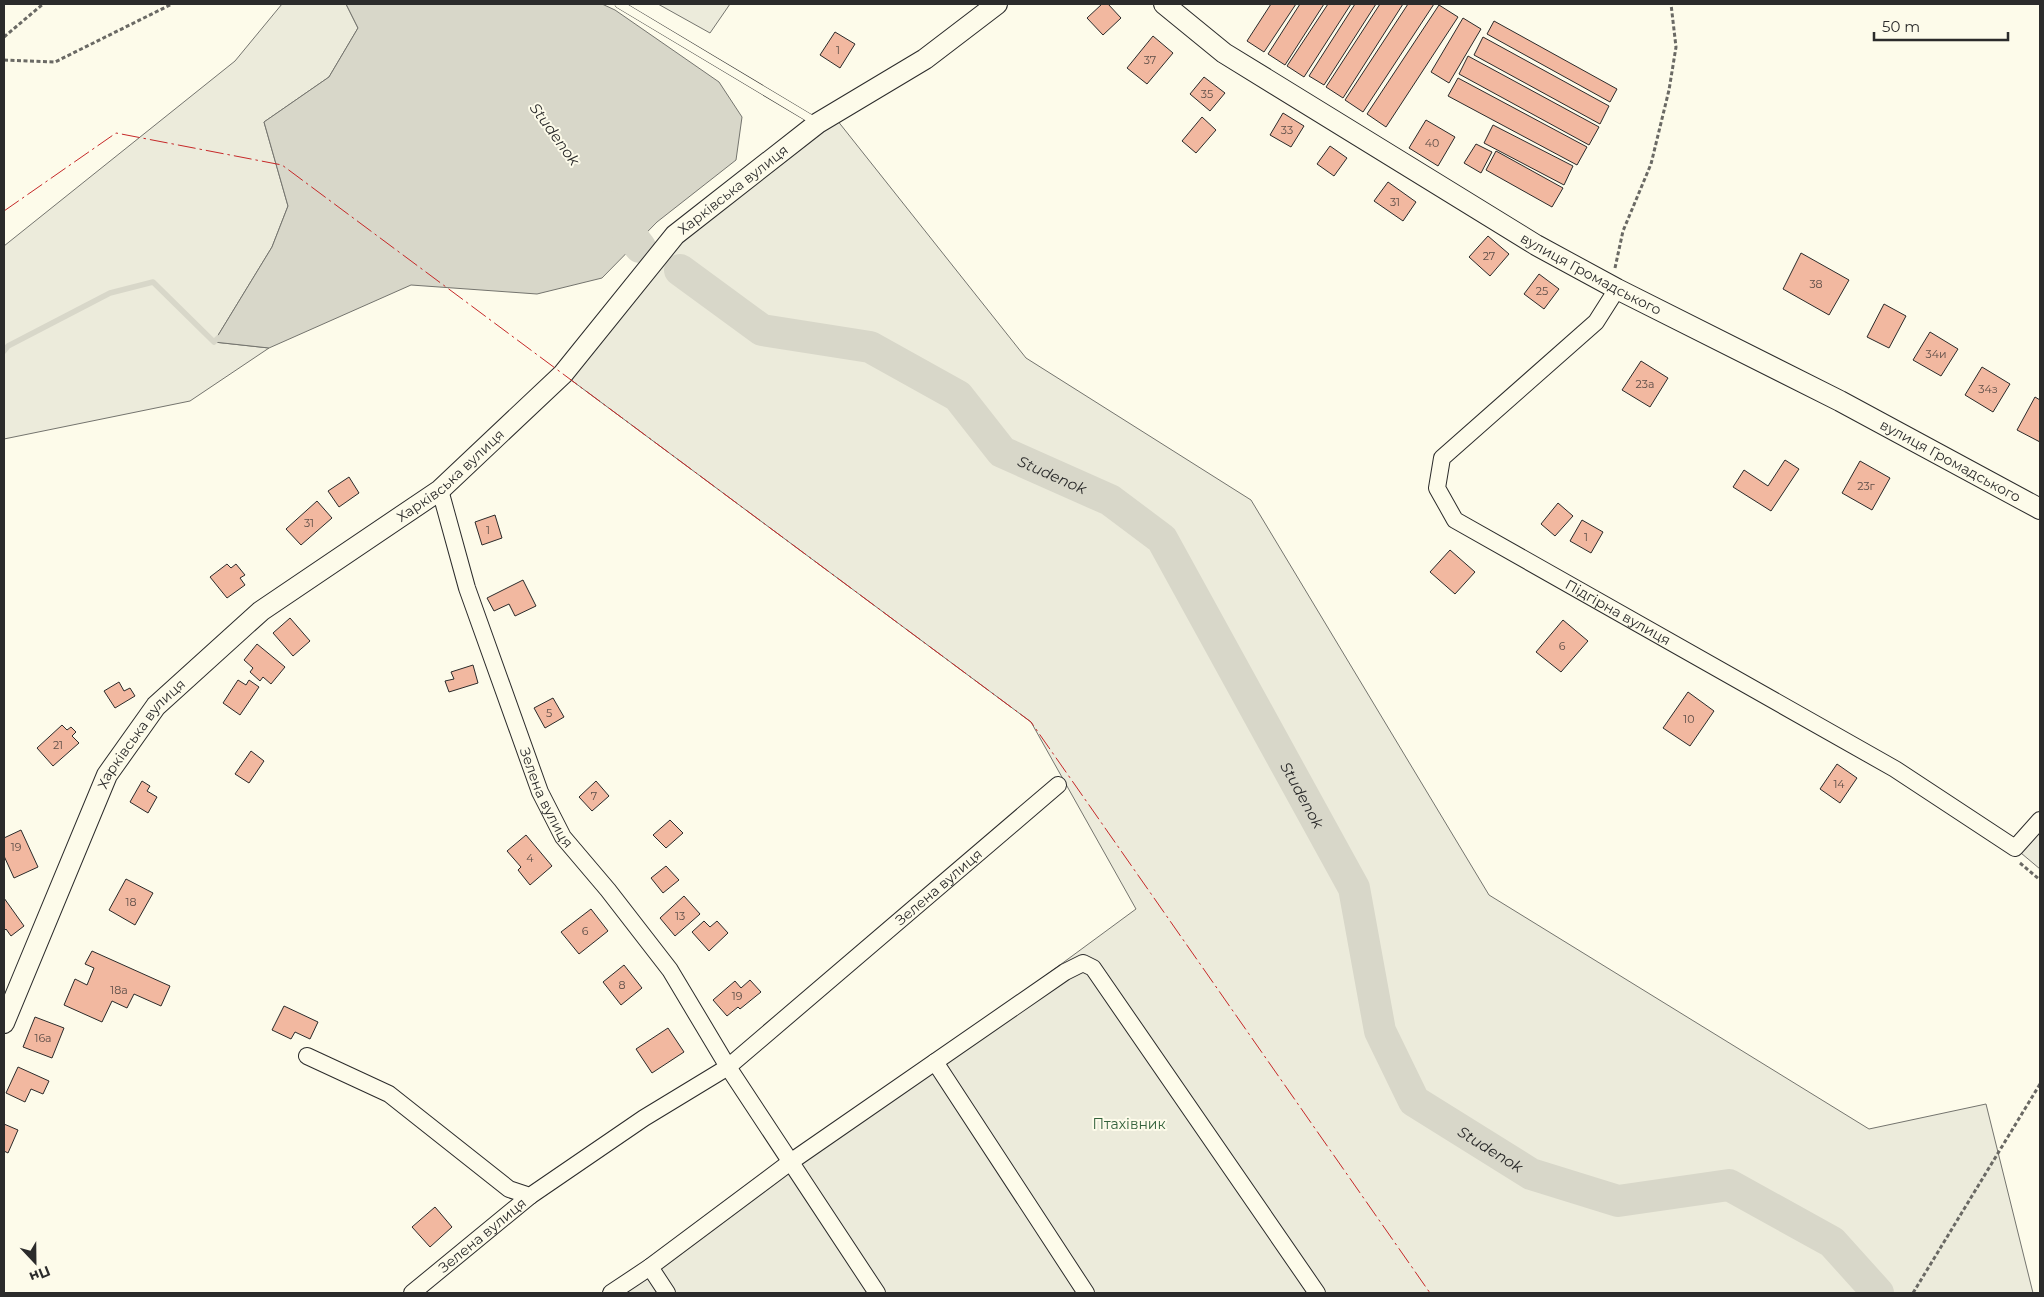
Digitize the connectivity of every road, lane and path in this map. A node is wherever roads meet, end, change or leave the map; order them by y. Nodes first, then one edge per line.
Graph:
1 (43, 4) edge
2 (172, 4) edge
3 (619, 4) edge
4 (997, 4) edge
5 (1164, 4) edge
6 (1672, 4) edge
7 (4, 37) edge
8 (4, 60) edge
9 (818, 124) junction
10 (1617, 289) junction
11 (440, 490) junction
12 (2040, 509) edge
13 (1058, 785) dead end
14 (2040, 820) edge
15 (2015, 848) junction
16 (2040, 880) edge
17 (4, 1024) edge
18 (307, 1056) dead end
19 (935, 1062) junction
20 (728, 1067) junction
21 (2040, 1084) edge
22 (789, 1163) junction
23 (530, 1196) junction
24 (650, 1268) junction
25 (412, 1293) edge
26 (611, 1293) edge
27 (667, 1293) edge
28 (877, 1293) edge
29 (1086, 1293) edge
30 (1317, 1293) edge
31 (1913, 1293) edge

1 - 7 path
2 - 8 path
3 - 9 lane
4 - 9 street, Харківська вулиця
5 - 10 street, вулиця Громадського
6 - 10 path
9 - 11 street, Харківська вулиця
10 - 12 street, вулиця Громадського
10 - 15 street, Підгірна вулиця
11 - 17 street, Харківська вулиця
11 - 20 street, Зелена вулиця
13 - 20 street, Зелена вулиця
14 - 15 street
15 - 16 path
18 - 23 street, Зелена вулиця
19 - 22 street
19 - 29 street
19 - 30 street
20 - 22 street, Зелена вулиця
20 - 23 street, Зелена вулиця
21 - 31 path
22 - 24 street
22 - 28 street, Зелена вулиця
23 - 25 street, Зелена вулиця
24 - 26 street
24 - 27 street

